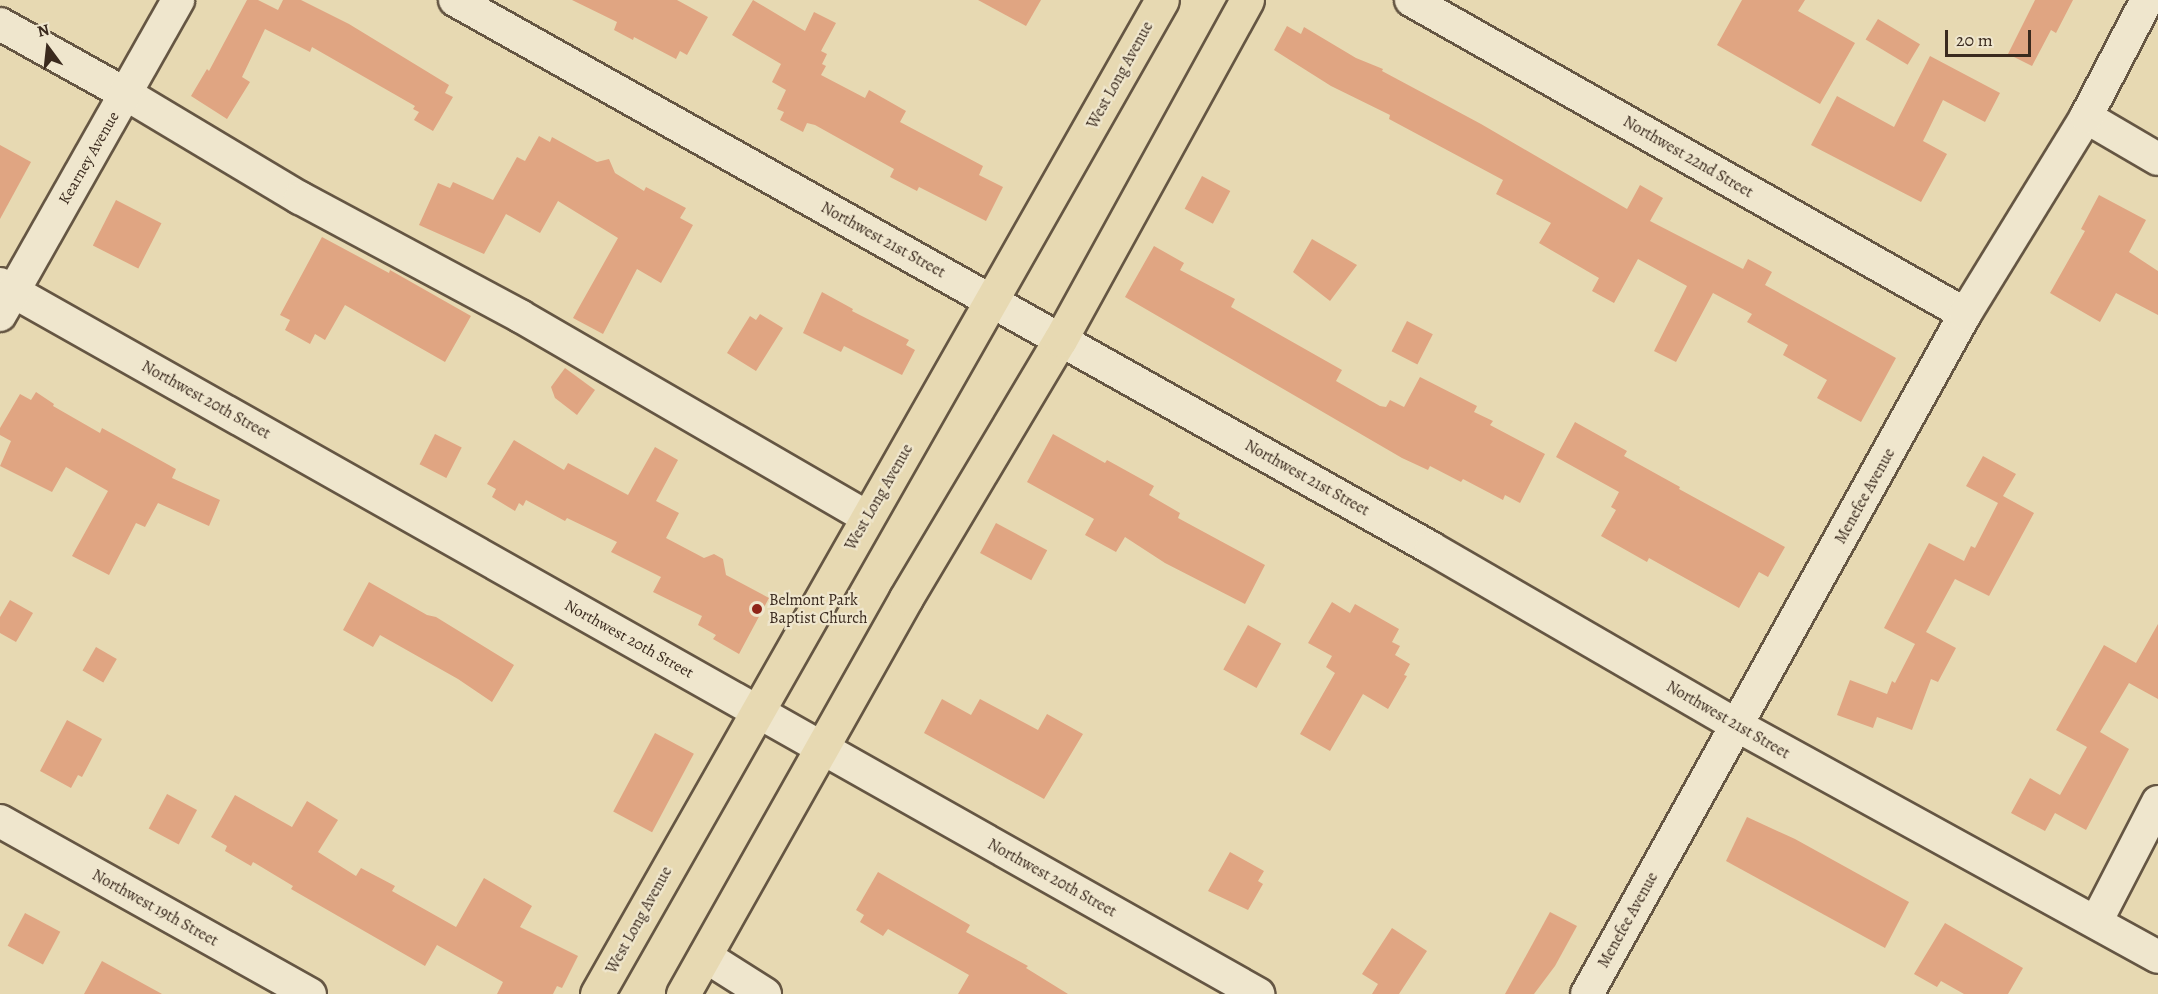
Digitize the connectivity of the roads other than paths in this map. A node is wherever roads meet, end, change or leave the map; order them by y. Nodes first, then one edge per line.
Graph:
1 (178, 0) edge
2 (455, 0) edge
3 (1162, 0) edge
4 (1247, 0) edge
5 (1411, 0) edge
6 (2147, 0) edge
7 (0, 24) edge
8 (126, 94) junction
9 (2086, 117) junction
10 (2158, 159) edge
11 (4, 297) edge
12 (991, 301) junction
13 (1965, 314) junction
14 (1060, 340) junction
15 (867, 517) junction
16 (757, 711) junction
17 (1737, 726) junction
18 (821, 748) junction
19 (2158, 802) edge
20 (0, 821) edge
21 (2096, 922) junction
22 (705, 956) junction
23 (2158, 957) edge
24 (310, 994) edge
25 (597, 994) edge
26 (683, 994) edge
27 (765, 994) edge
28 (1258, 994) edge
29 (1587, 994) edge

1 - 8 street, Kearney Avenue
2 - 12 street, Northwest 21st Street
3 - 12 main road, West Long Avenue
4 - 14 main road
5 - 13 street, Northwest 22nd Street
6 - 9 street, Menefee Avenue
7 - 8 street
8 - 11 street, Kearney Avenue
8 - 15 street
9 - 10 street
9 - 13 street, Menefee Avenue
11 - 16 street, Northwest 20th Street
12 - 14 street, Northwest 21st Street
12 - 15 main road, West Long Avenue
13 - 17 street, Menefee Avenue
14 - 17 street, Northwest 21st Street
14 - 18 main road
15 - 16 main road, West Long Avenue
16 - 18 street, Northwest 20th Street
16 - 25 main road, West Long Avenue
17 - 21 street, Northwest 21st Street
17 - 29 street, Menefee Avenue
18 - 22 main road
18 - 28 street, Northwest 20th Street
19 - 21 street
20 - 24 street, Northwest 19th Street
21 - 23 street, Northwest 21st Street
22 - 26 main road
22 - 27 street

